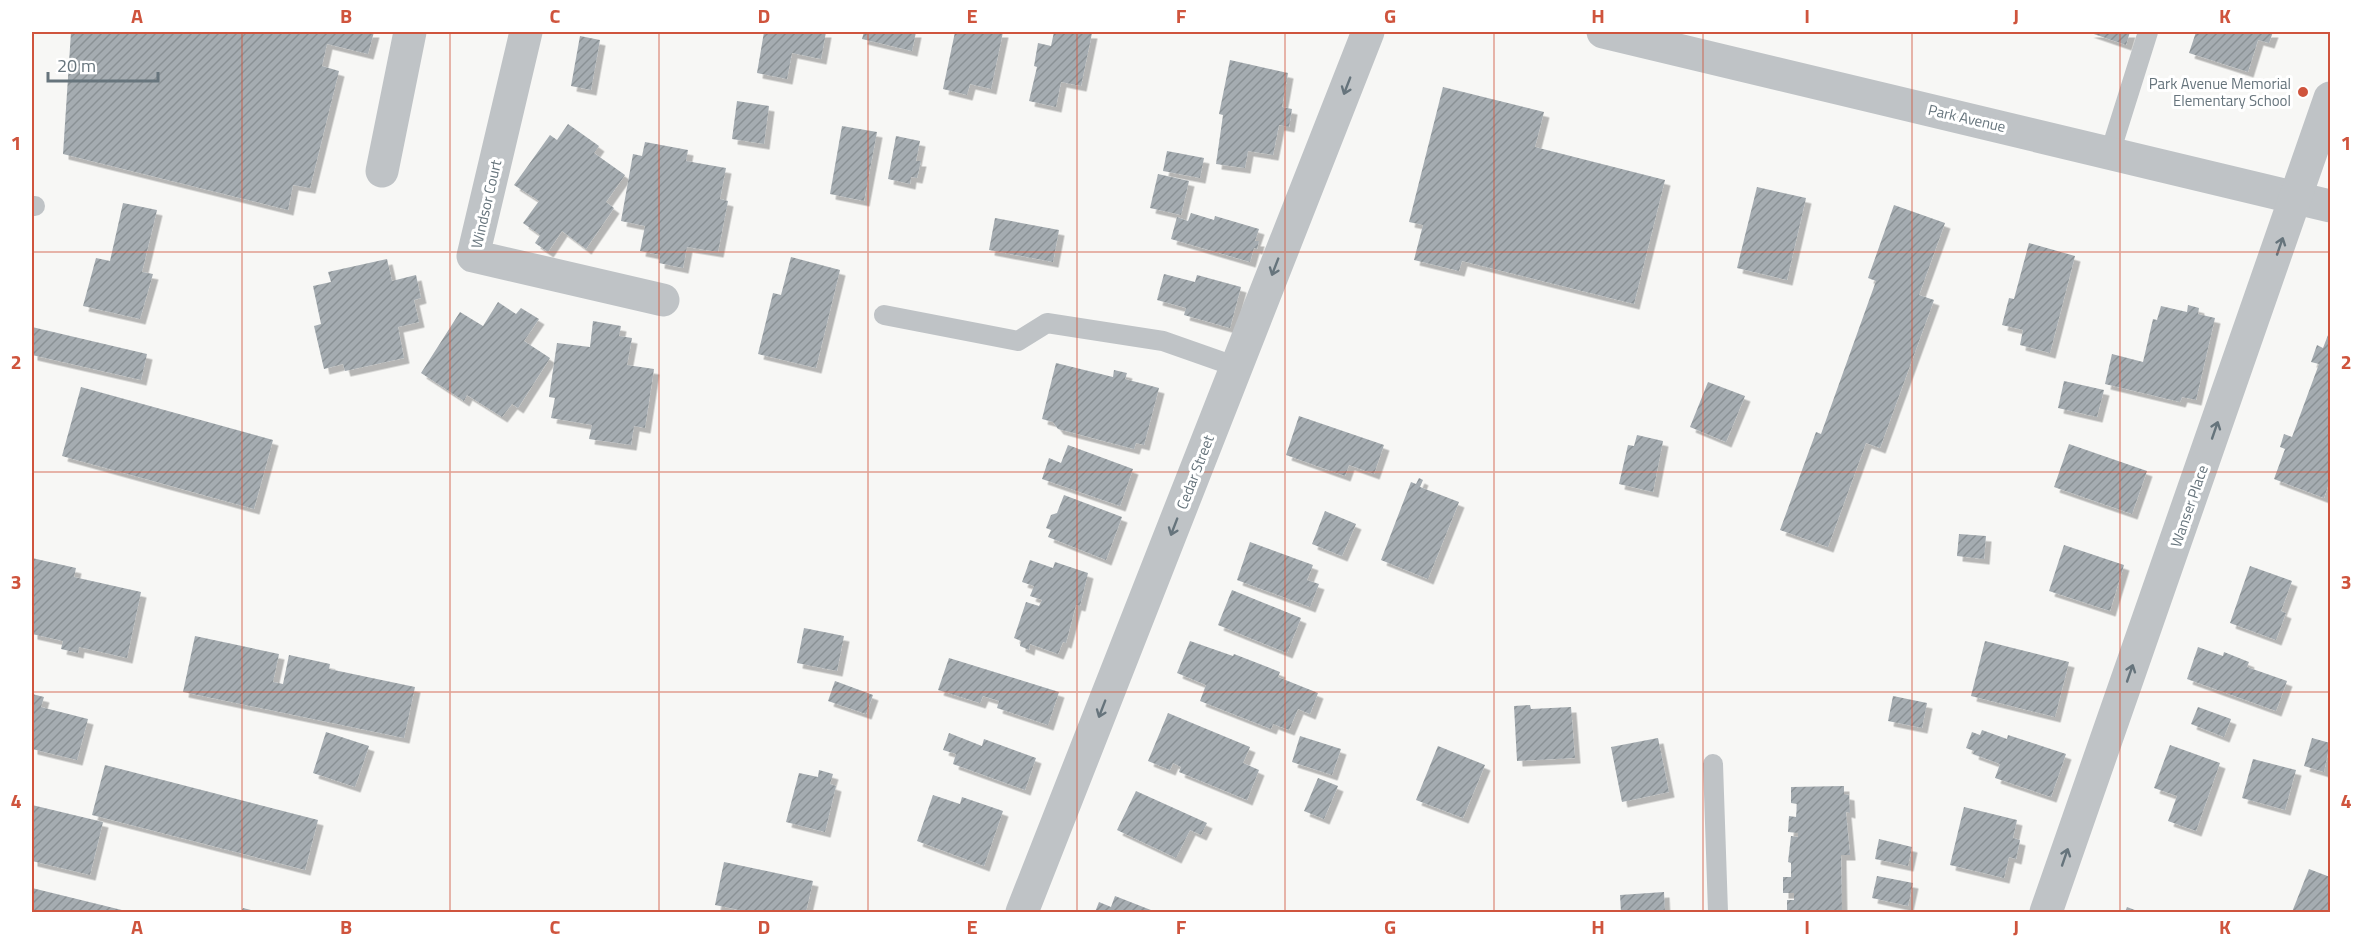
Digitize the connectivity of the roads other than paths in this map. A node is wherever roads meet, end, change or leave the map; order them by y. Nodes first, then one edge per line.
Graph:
1 (410, 32) edge
2 (526, 32) edge
3 (1368, 32) edge
4 (1603, 32) edge
5 (2148, 32) edge
6 (2331, 98) edge
7 (2110, 153) junction
8 (382, 171) dead end
9 (2296, 199) junction
10 (2331, 206) edge
11 (663, 300) dead end
12 (884, 315) dead end
13 (1237, 367) junction
14 (1713, 764) dead end
15 (1022, 912) edge
16 (1718, 912) edge
17 (2046, 912) edge

1 - 8 street
2 - 11 street, Windsor Court
3 -> 13 street, Cedar Street
4 - 7 street, Park Avenue
5 - 7 lane
6 - 9 street, Wanser Place
7 - 9 street, Park Avenue
9 - 10 street, Park Avenue
17 -> 9 street, Wanser Place
12 - 13 lane
13 -> 15 street, Cedar Street
14 - 16 lane

